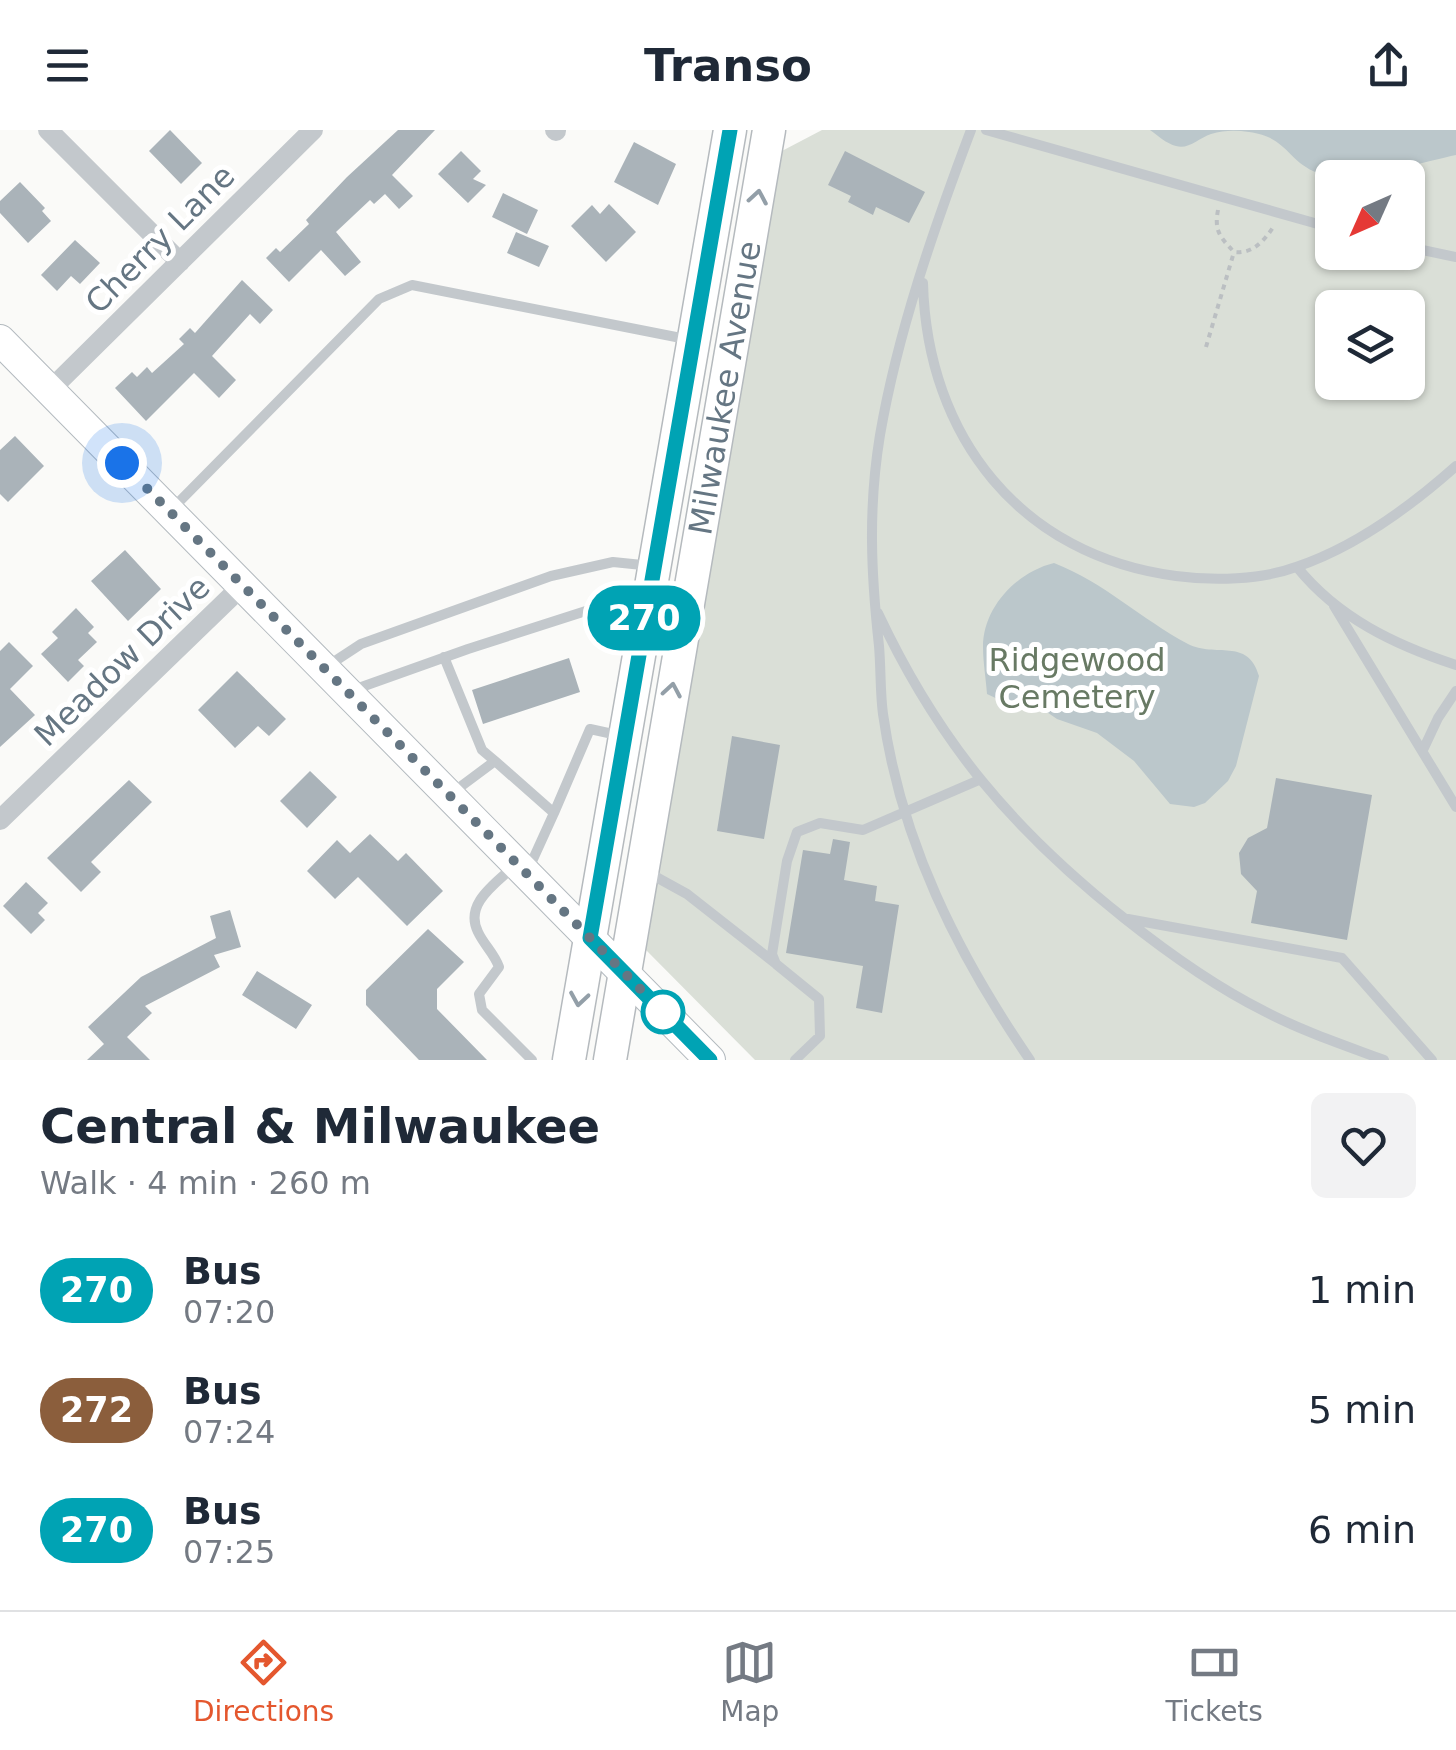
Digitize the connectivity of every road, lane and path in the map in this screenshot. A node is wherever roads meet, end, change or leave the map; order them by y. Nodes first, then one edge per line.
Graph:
1 (48, 130) edge
2 (313, 130) edge
3 (730, 130) edge
4 (769, 130) edge
5 (971, 130) edge
6 (986, 130) edge
7 (1220, 196) junction
8 (1282, 214) junction
9 (1315, 223) edge
10 (1425, 251) edge
11 (1234, 252) junction
12 (1456, 257) edge
13 (180, 262) junction
14 (923, 267) junction
15 (692, 340) junction
16 (1206, 347) dead end
17 (4, 352) edge
18 (50, 390) junction
19 (1456, 466) edge
20 (170, 512) junction
21 (1297, 567) junction
22 (651, 578) junction
23 (242, 586) junction
24 (874, 604) junction
25 (1334, 606) junction
26 (444, 657) junction
27 (1456, 665) edge
28 (324, 668) junction
29 (1456, 691) edge
30 (347, 692) junction
31 (624, 736) junction
32 (1424, 750) junction
33 (495, 761) junction
34 (979, 780) junction
35 (449, 796) junction
36 (1456, 806) edge
37 (554, 812) junction
38 (904, 814) junction
39 (0, 820) edge
40 (521, 868) junction
41 (642, 870) junction
42 (1124, 918) junction
43 (590, 938) junction
44 (776, 964) junction
45 (626, 974) junction
46 (532, 1060) edge
47 (569, 1060) edge
48 (610, 1060) edge
49 (710, 1060) edge
50 (795, 1060) edge
51 (1030, 1060) edge
52 (1384, 1060) edge
53 (1432, 1060) edge

1 - 13 street
2 - 13 street, Cherry Lane
3 - 15 main road, Milwaukee Avenue
41 -> 4 main road, Milwaukee Avenue
5 - 14 lane
6 - 7 lane
7 - 8 lane
7 - 11 path
8 - 9 lane
8 - 11 path
10 - 12 lane
11 - 16 path
13 - 18 street, Cherry Lane
14 - 21 lane
14 - 24 lane
15 - 20 lane
15 - 22 main road, Milwaukee Avenue
17 - 18 main road
18 - 20 main road
19 - 21 lane
20 - 23 main road
21 - 25 lane
22 - 26 lane
22 - 28 lane
22 - 31 main road, Milwaukee Avenue
23 - 28 main road
23 - 39 street, Meadow Drive
24 - 34 lane
24 - 38 lane
25 - 27 lane
25 - 32 lane
26 - 30 lane
26 - 33 lane
28 - 30 main road
29 - 32 lane
30 - 35 main road
31 - 37 lane
31 - 43 main road, Milwaukee Avenue
32 - 36 lane
33 - 35 lane
33 - 37 lane
34 - 38 lane
34 - 42 lane
35 - 40 main road
37 - 40 lane
38 - 44 lane
38 - 51 lane
40 - 43 main road
40 - 46 lane
41 - 44 lane
41 - 45 main road, Milwaukee Avenue
42 - 52 lane
42 - 53 lane
43 - 45 main road
43 -> 47 main road, Milwaukee Avenue
44 - 50 lane
45 - 48 main road, Milwaukee Avenue
45 - 49 main road

